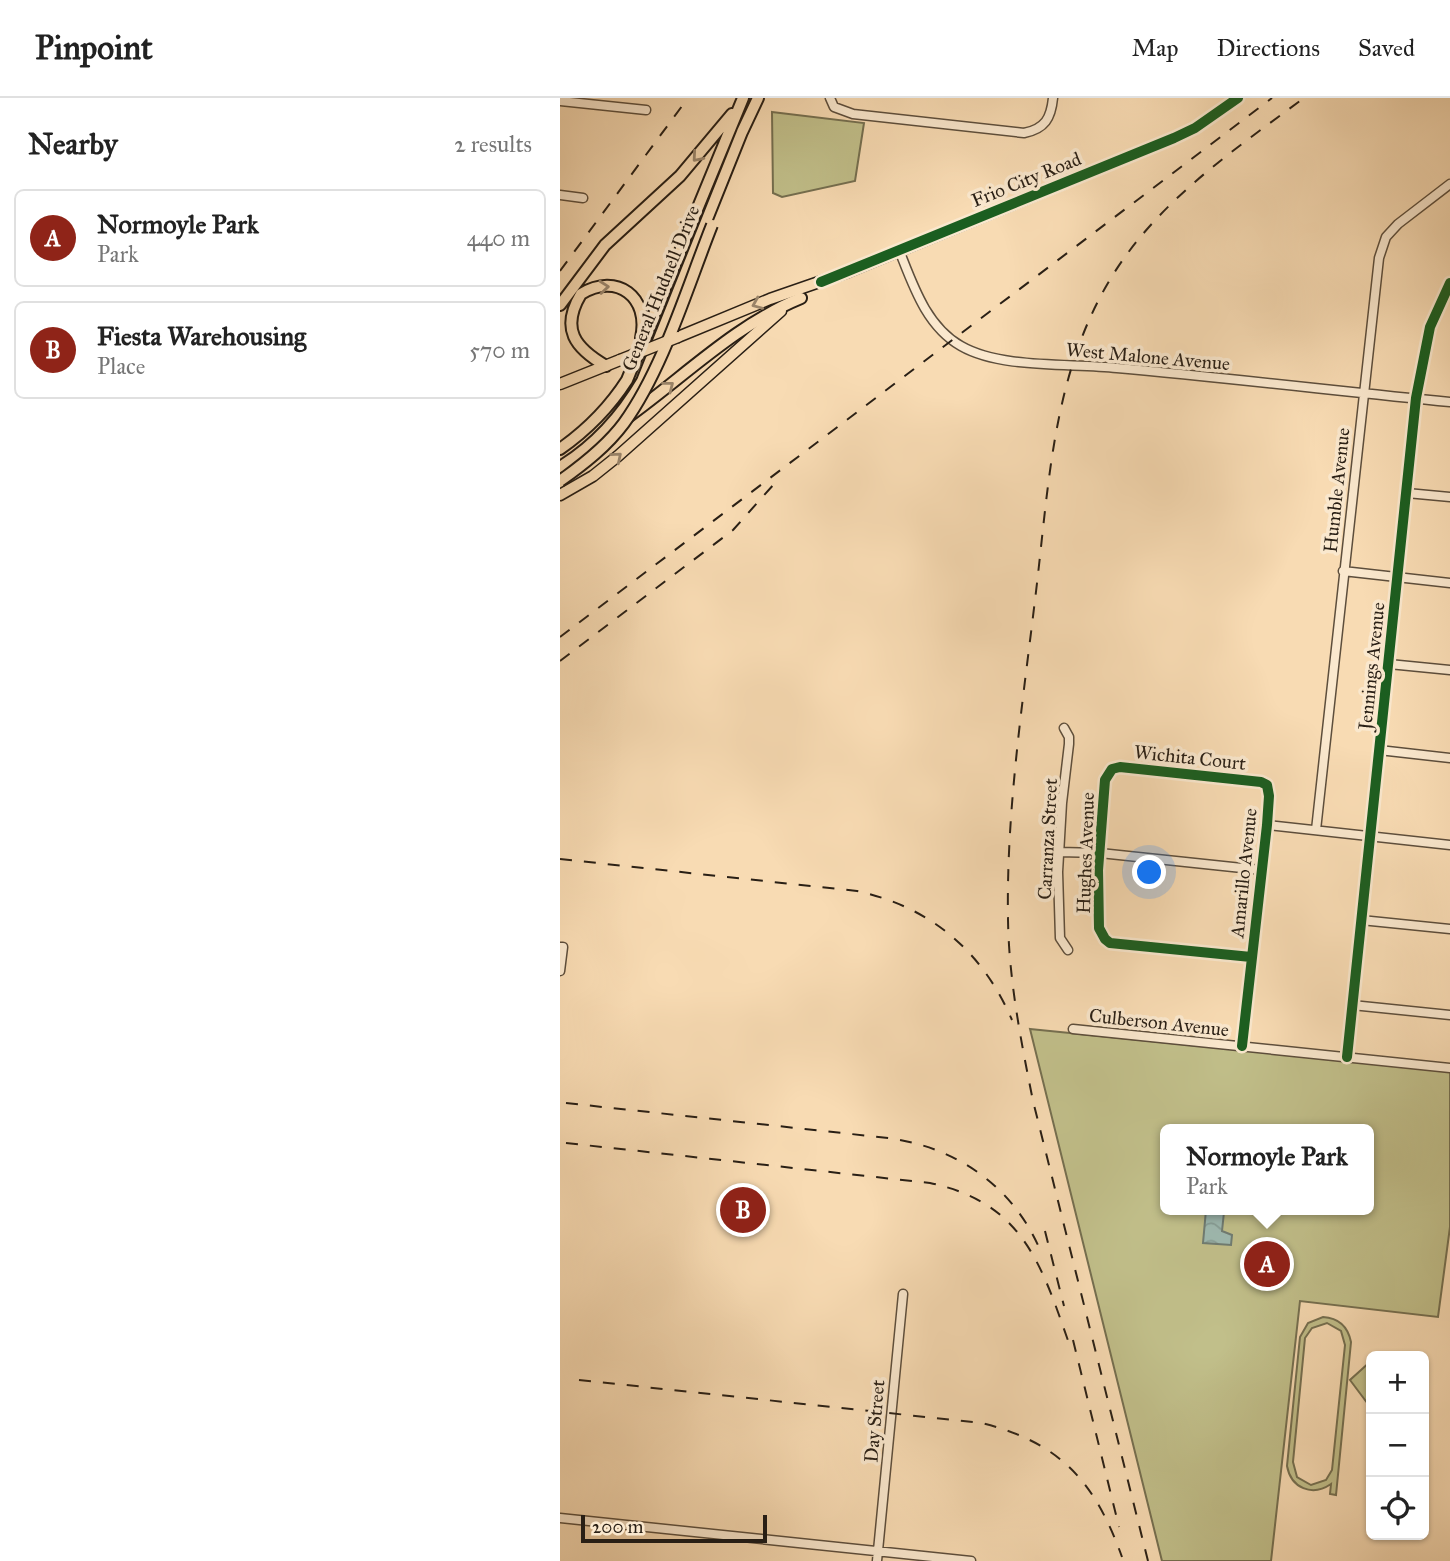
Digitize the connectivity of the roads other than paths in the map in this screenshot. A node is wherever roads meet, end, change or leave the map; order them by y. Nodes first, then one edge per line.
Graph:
1 (758, 98) edge
2 (765, 98) edge
3 (1053, 98) edge
4 (1238, 98) edge
5 (560, 101) edge
6 (741, 101) edge
7 (830, 101) edge
8 (1224, 102) edge
9 (646, 110) dead end
10 (1450, 184) edge
11 (560, 195) edge
12 (583, 198) dead end
13 (898, 250) junction
14 (821, 282) junction
15 (1450, 283) edge
16 (801, 298) junction
17 (560, 305) edge
18 (606, 366) junction
19 (634, 366) junction
20 (560, 384) edge
21 (1363, 393) junction
22 (1416, 398) junction
23 (1450, 402) edge
24 (594, 441) junction
25 (560, 449) edge
26 (560, 467) edge
27 (560, 481) edge
28 (1407, 493) junction
29 (560, 495) edge
30 (1450, 498) edge
31 (1343, 571) junction
32 (1398, 578) junction
33 (1450, 583) edge
34 (1389, 664) junction
35 (1450, 670) edge
36 (1064, 728) dead end
37 (1379, 750) junction
38 (1450, 758) edge
39 (1107, 774) joint
40 (1268, 788) joint
41 (1267, 825) junction
42 (1316, 830) junction
43 (1370, 836) junction
44 (1450, 845) edge
45 (1059, 852) junction
46 (1100, 853) junction
47 (1261, 870) junction
48 (1362, 920) junction
49 (1450, 929) edge
50 (561, 947) edge
51 (1068, 950) dead end
52 (1251, 957) junction
53 (560, 971) edge
54 (1352, 1005) junction
55 (1450, 1015) edge
56 (1073, 1029) dead end
57 (1242, 1046) junction
58 (1347, 1057) junction
59 (1450, 1068) edge
60 (903, 1294) dead end
61 (560, 1518) edge
62 (878, 1556) edge
63 (971, 1561) edge

1 - 24 highway, General Hudnell Drive
2 - 27 highway, bridge
3 - 7 street
4 - 8 main road, Frio City Road
5 - 9 street
6 -> 17 highway
6 - 19 highway, General Hudnell Drive
8 - 13 main road, Frio City Road
10 - 21 street, Humble Avenue
11 - 12 street
13 - 14 main road, Frio City Road
13 - 21 street, West Malone Avenue
14 - 16 main road, Frio City Road
14 -> 18 main road, Frio City Road, bridge
15 - 22 street, Jennings Avenue
24 -> 16 highway
29 -> 16 main road, Frio City Road
18 -> 19 highway
18 - 20 main road, Frio City Road
19 - 25 highway, General Hudnell Drive
21 - 22 street, West Malone Avenue
21 - 31 street, Humble Avenue
22 - 23 street, West Malone Avenue
22 - 28 street, Jennings Avenue
24 - 26 highway, General Hudnell Drive
28 - 30 street
28 - 32 street, Jennings Avenue
31 - 32 street
31 - 42 street, Humble Avenue
32 - 33 street
32 - 34 street, Jennings Avenue
34 - 35 street
34 - 37 street, Jennings Avenue
36 - 45 street, Carranza Street
37 - 38 street
37 - 43 street, Jennings Avenue
39 - 40 street, Wichita Court
39 - 46 street, Hughes Avenue
40 - 41 street, Amarillo Avenue
41 - 42 street
41 - 47 street, Amarillo Avenue
42 - 43 street
43 - 44 street
43 - 48 street, Jennings Avenue
45 - 46 street
45 - 51 street, Carranza Street
46 - 47 street
46 - 52 street, Hughes Avenue
47 - 52 street, Amarillo Avenue
48 - 49 street
48 - 54 street, Jennings Avenue
50 - 53 street
52 - 57 street, Amarillo Avenue
54 - 55 street
54 - 58 street, Jennings Avenue
56 - 57 street, Culberson Avenue
57 - 58 street, Culberson Avenue
58 - 59 street, Culberson Avenue
60 - 62 street, Day Street
61 - 62 street
62 - 63 street

